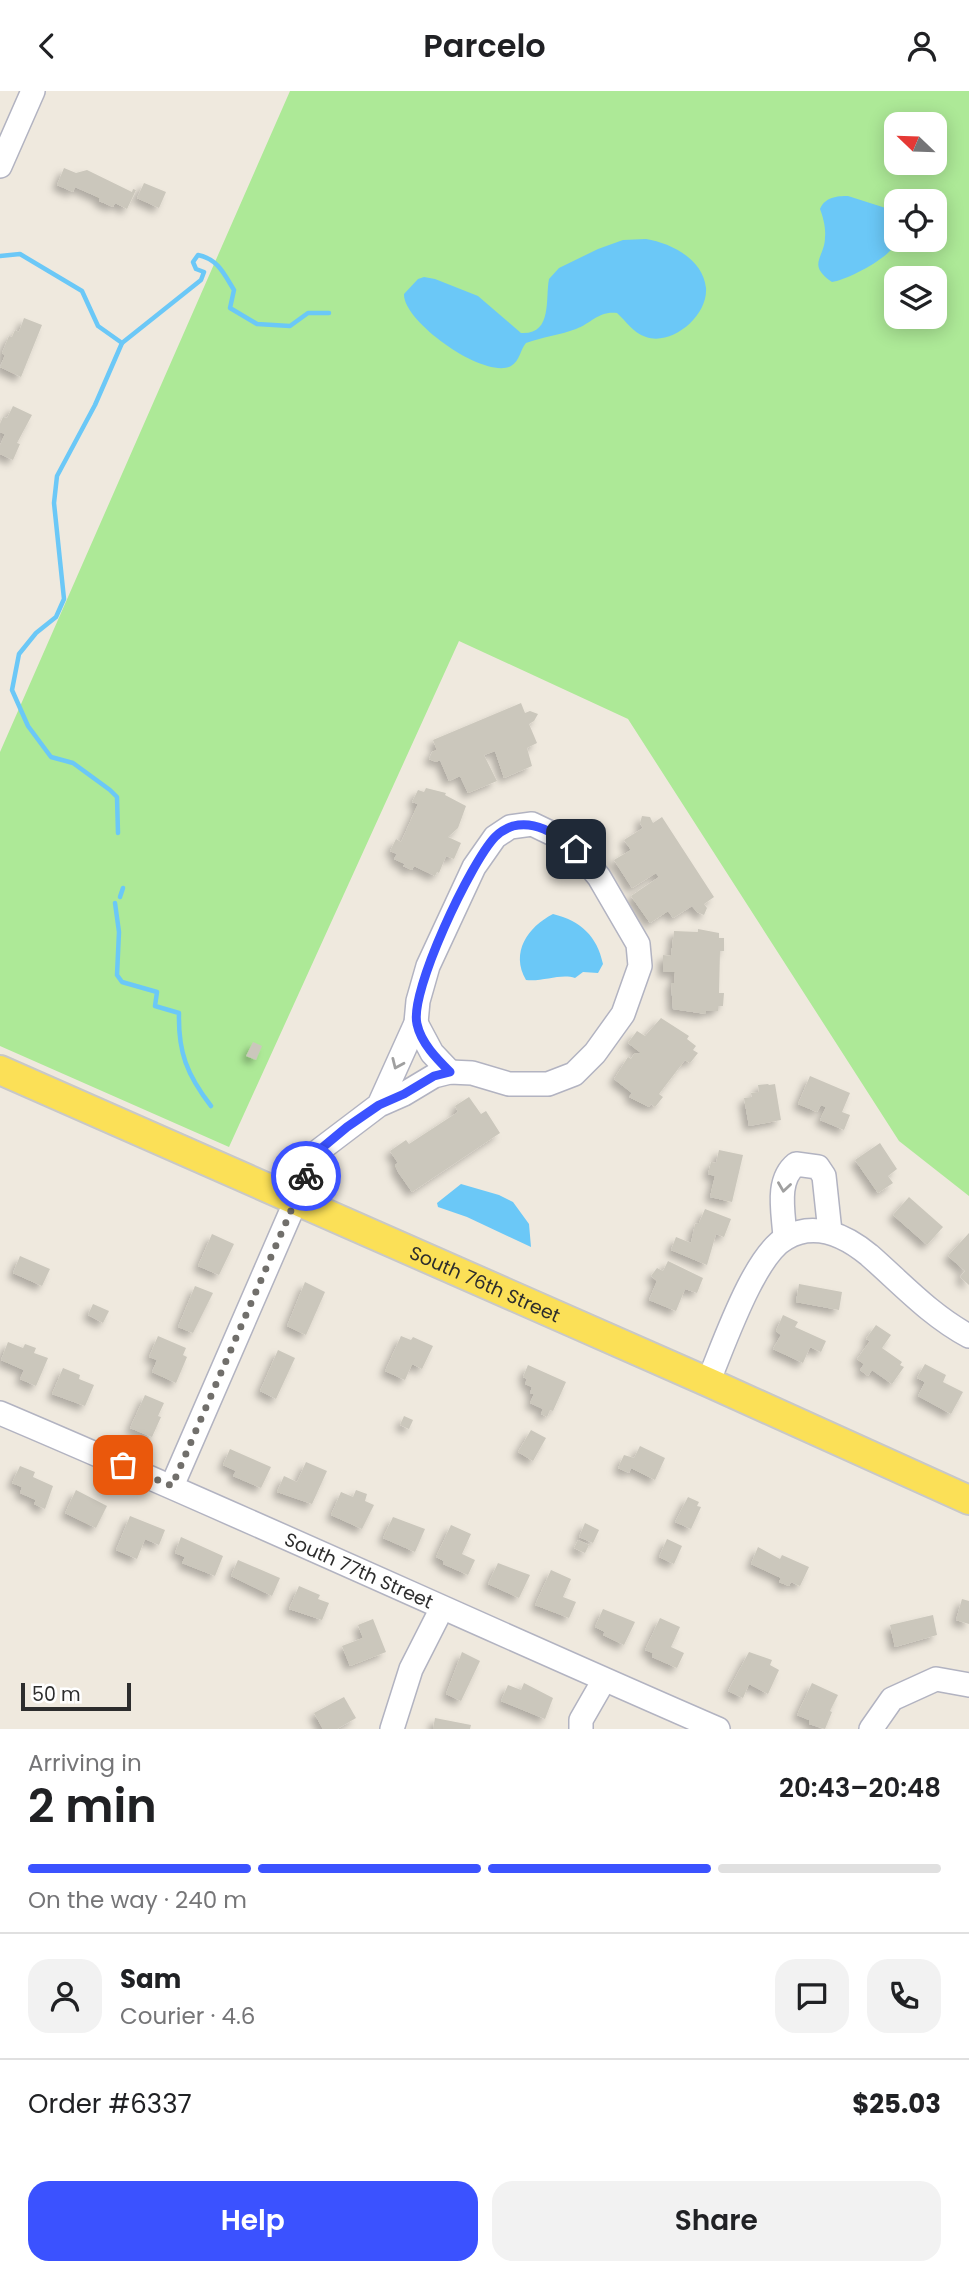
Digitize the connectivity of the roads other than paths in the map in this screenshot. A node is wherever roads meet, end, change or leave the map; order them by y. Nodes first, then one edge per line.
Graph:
1 (33, 91) edge
2 (0, 166) edge
3 (416, 1023) junction
4 (0, 1070) edge
5 (450, 1072) junction
6 (379, 1105) junction
7 (296, 1200) junction
8 (830, 1232) junction
9 (785, 1238) junction
10 (969, 1336) edge
11 (708, 1382) junction
12 (0, 1413) edge
13 (172, 1486) junction
14 (969, 1500) edge
15 (442, 1608) junction
16 (604, 1680) junction
17 (969, 1685) edge
18 (392, 1729) edge
19 (582, 1729) edge
20 (718, 1729) edge
21 (871, 1729) edge

1 - 2 street
3 - 5 street
3 - 5 street
3 -> 6 street
4 - 7 main road, South 76th Street
5 - 6 street
6 - 7 street
7 - 11 main road, South 76th Street
7 - 13 street
8 - 9 street
8 -> 9 street
8 - 10 street
9 - 11 street
11 - 14 main road, South 76th Street
12 - 13 street, South 77th Street
13 - 15 street, South 77th Street
15 - 16 street, South 77th Street
15 - 18 street
16 - 19 street
16 - 20 street, South 77th Street
17 - 21 street

